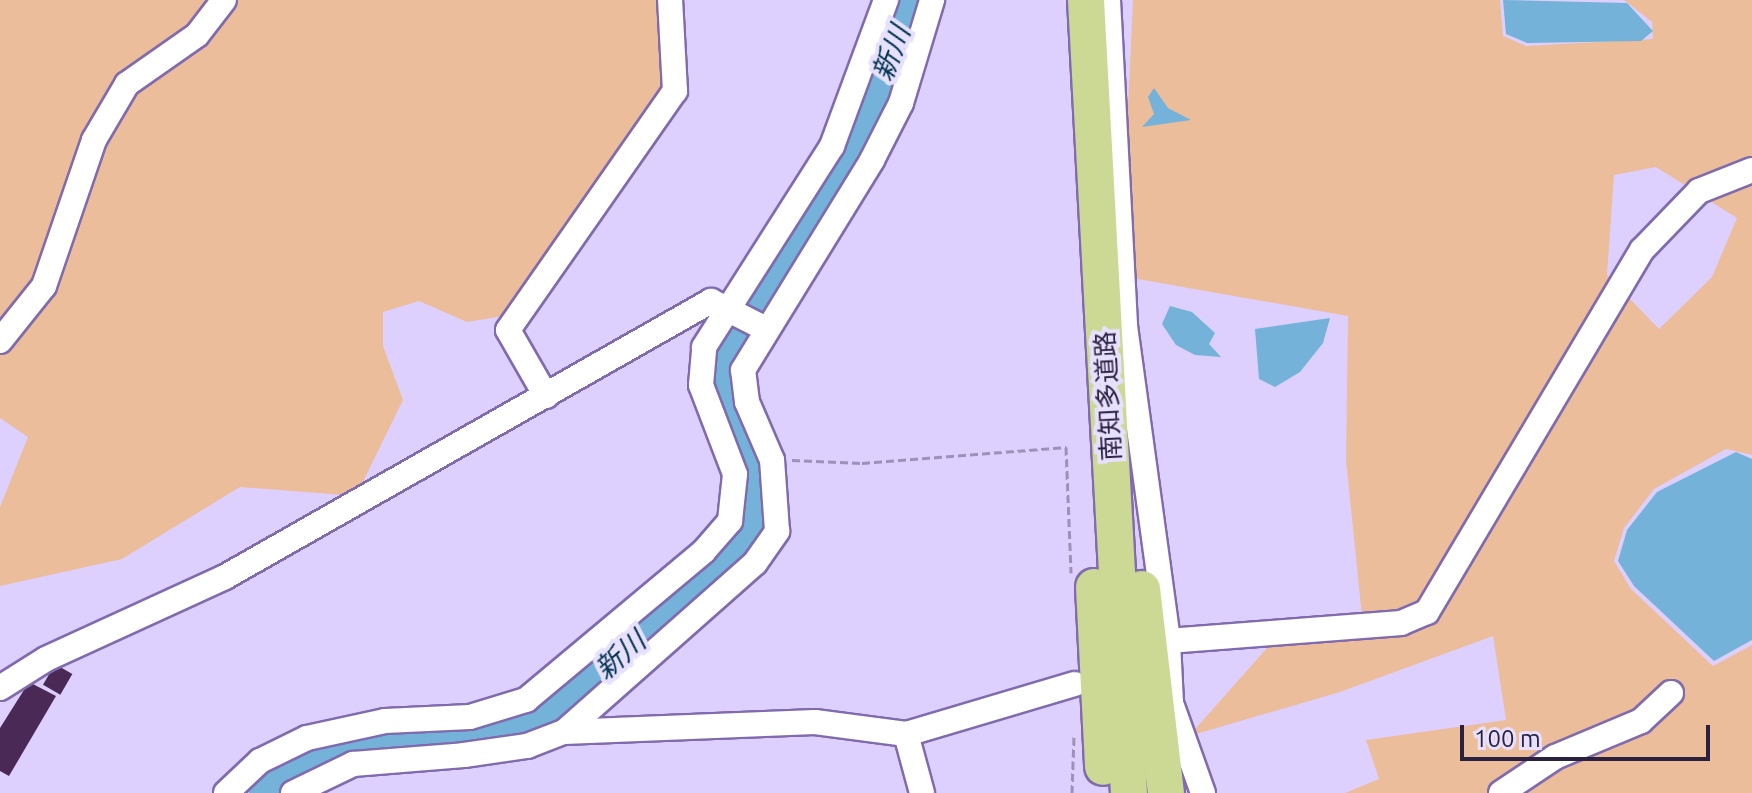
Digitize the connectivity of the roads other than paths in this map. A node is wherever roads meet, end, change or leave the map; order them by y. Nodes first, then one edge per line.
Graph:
1 (224, 0) edge
2 (670, 0) edge
3 (886, 0) edge
4 (932, 0) edge
5 (1063, 0) edge
6 (1086, 0) edge
7 (1108, 0) edge
8 (1752, 170) edge
9 (726, 304) junction
10 (764, 328) junction
11 (0, 341) edge
12 (1105, 348) junction
13 (546, 396) junction
14 (1168, 641) junction
15 (1075, 684) dead end
16 (0, 688) edge
17 (1671, 693) dead end
18 (564, 732) junction
19 (906, 734) junction
20 (226, 793) edge
21 (293, 793) edge
22 (922, 793) edge
23 (1104, 793) edge
24 (1129, 793) edge
25 (1166, 793) edge
26 (1203, 793) edge
27 (1501, 793) edge

1 - 11 street
2 - 13 street
3 - 9 street
4 - 10 street
5 - 23 highway, 南知多道路
6 - 12 highway, 南知多道路
7 - 14 street
8 - 14 street
9 - 10 street
9 - 13 street
9 - 20 street
10 - 18 street
12 - 24 highway, 南知多道路
12 - 25 highway
13 - 16 street
14 - 26 street
15 - 19 street
17 - 27 street
18 - 19 street
18 - 21 street
19 - 22 street

